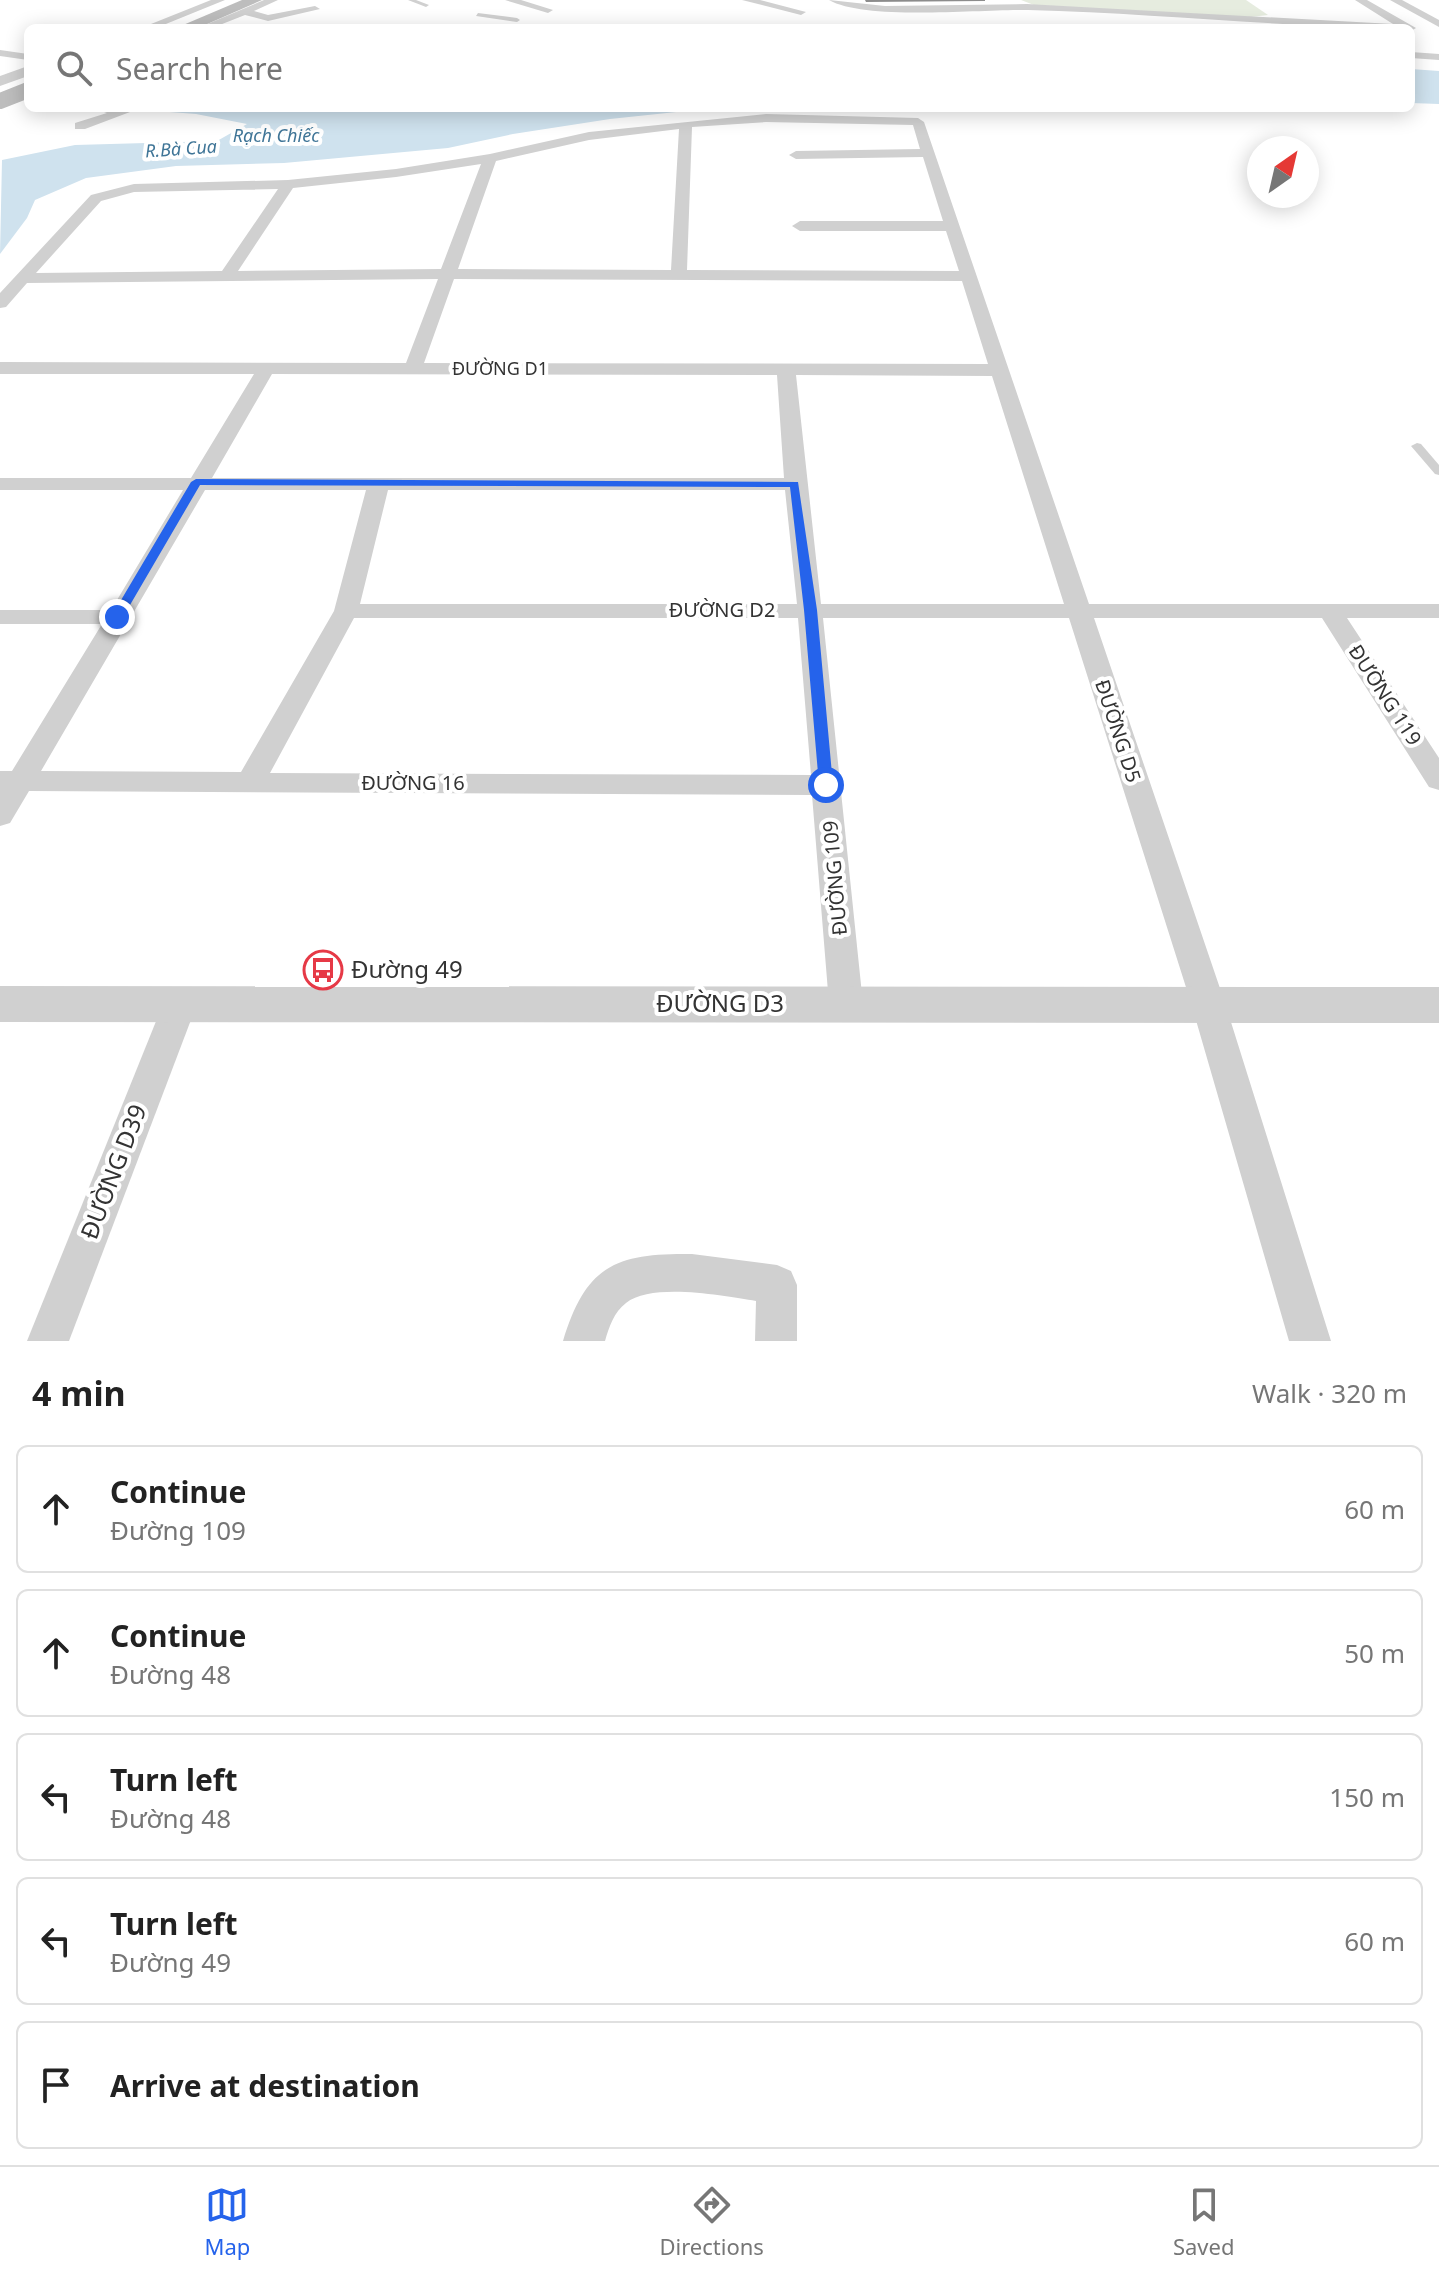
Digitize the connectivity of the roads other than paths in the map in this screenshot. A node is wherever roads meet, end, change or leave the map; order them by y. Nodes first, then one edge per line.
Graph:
1 (194, 0) edge
2 (273, 0) edge
3 (411, 0) edge
4 (510, 0) edge
5 (747, 0) edge
6 (834, 0) edge
7 (1360, 0) edge
8 (1395, 0) edge
9 (216, 1) edge
10 (245, 4) edge
11 (1023, 4) edge
12 (426, 5) dead end
13 (1270, 7) dead end
14 (315, 9) dead end
15 (801, 12) dead end
16 (478, 15) dead end
17 (1036, 17) dead end
18 (501, 18) junction
19 (226, 19) junction
20 (517, 20) joint
21 (1290, 21) junction
22 (156, 24) edge
23 (188, 24) edge
24 (213, 24) edge
25 (248, 24) edge
26 (483, 24) edge
27 (1341, 24) edge
28 (1403, 24) edge
29 (1439, 26) edge
30 (1415, 28) edge
31 (0, 53) edge
32 (1415, 55) edge
33 (24, 56) edge
34 (1439, 57) edge
35 (24, 72) edge
36 (0, 81) edge
37 (24, 83) edge
38 (0, 92) edge
39 (24, 92) edge
40 (24, 96) edge
41 (0, 101) edge
42 (124, 112) edge
43 (686, 124) junction
44 (80, 126) dead end
45 (928, 153) junction
46 (796, 155) dead end
47 (490, 158) junction
48 (288, 184) junction
49 (800, 226) dead end
50 (952, 226) junction
51 (447, 274) junction
52 (679, 275) junction
53 (227, 276) junction
54 (968, 276) junction
55 (23, 278) junction
56 (0, 303) edge
57 (0, 368) edge
58 (266, 369) junction
59 (413, 369) junction
60 (786, 369) junction
61 (999, 370) junction
62 (1417, 446) dead end
63 (1439, 472) edge
64 (196, 482) junction
65 (379, 483) junction
66 (0, 484) edge
67 (795, 484) junction
68 (1078, 609) junction
69 (810, 610) junction
70 (346, 611) junction
71 (1330, 611) junction
72 (1439, 611) edge
73 (0, 617) edge
74 (117, 617) junction
75 (1439, 780) edge
76 (10, 781) edge
77 (250, 782) junction
78 (826, 785) junction
79 (0, 816) edge
80 (1208, 1003) junction
81 (0, 1004) edge
82 (180, 1004) junction
83 (846, 1004) junction
84 (1439, 1005) edge
85 (48, 1341) edge
86 (584, 1341) edge
87 (776, 1341) edge
88 (1310, 1341) edge

1 - 9 lane
2 - 10 street
3 - 12 lane
4 - 20 street
5 - 15 street
6 - 11 street
7 - 28 street
8 - 29 street
9 - 22 street
10 - 14 street
10 - 19 street
10 - 23 main road
11 - 17 street
11 - 21 street
13 - 21 street
16 - 18 lane
18 - 20 lane
18 - 26 lane
19 - 24 street
19 - 25 street
21 - 27 street
29 - 30 street
31 - 33 street
32 - 34 street
35 - 36 street
37 - 38 main road
38 - 40 street
39 - 41 main road, bridge
42 - 44 street
43 - 45 street, ĐƯỜNG D5
43 - 47 street
43 - 52 street
45 - 46 street
45 - 50 street, ĐƯỜNG D5
47 - 48 street
47 - 51 street
48 - 53 street
48 - 55 street
49 - 50 street
50 - 54 street, ĐƯỜNG D5
51 - 52 street
51 - 53 street
51 - 59 street
52 - 54 street
53 - 55 street
54 - 61 street, ĐƯỜNG D5
55 - 56 street
57 - 58 street, ĐƯỜNG D1
58 - 59 street, ĐƯỜNG D1
58 - 64 street
59 - 60 street, ĐƯỜNG D1
60 - 61 street, ĐƯỜNG D1
60 - 67 street
61 - 68 street, ĐƯỜNG D5
62 - 63 lane
64 - 65 street
64 - 66 street
64 - 74 street
65 - 67 street
65 - 70 street
67 - 69 street, ĐƯỜNG 109
68 - 69 street, ĐƯỜNG D2
68 - 71 street, ĐƯỜNG D2
68 - 80 street, ĐƯỜNG D5
69 - 70 street, ĐƯỜNG D2
69 - 78 street, ĐƯỜNG 109
70 - 77 street
71 - 72 street, ĐƯỜNG D2
71 - 75 street, ĐƯỜNG 119
73 - 74 street
74 - 76 street
76 - 77 street, ĐƯỜNG 16
76 - 79 street
77 - 78 street, ĐƯỜNG 16
78 - 83 street, ĐƯỜNG 109
80 - 83 street, ĐƯỜNG D3
80 - 84 street, ĐƯỜNG D3
80 - 88 street, ĐƯỜNG D5
81 - 82 street, ĐƯỜNG D3
82 - 83 street, ĐƯỜNG D3
82 - 85 street, ĐƯỜNG D39
86 - 87 street

